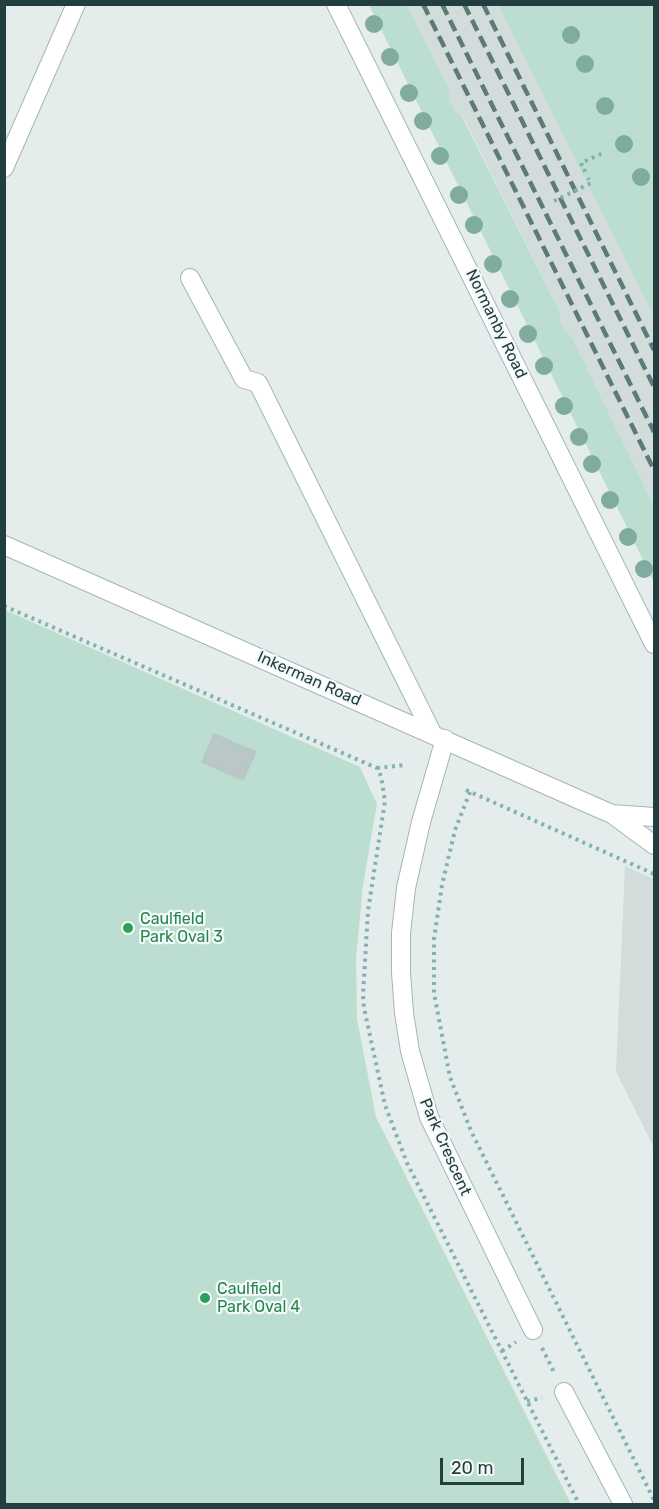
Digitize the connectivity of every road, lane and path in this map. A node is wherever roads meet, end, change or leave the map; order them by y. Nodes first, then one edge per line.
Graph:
1 (76, 4) edge
2 (336, 4) edge
3 (603, 153) dead end
4 (4, 168) edge
5 (554, 201) dead end
6 (190, 278) dead end
7 (4, 545) edge
8 (4, 606) edge
9 (654, 644) edge
10 (439, 737) junction
11 (405, 765) dead end
12 (377, 768) junction
13 (612, 814) junction
14 (654, 817) edge
15 (654, 845) edge
16 (654, 874) edge
17 (533, 1330) dead end
18 (512, 1345) dead end
19 (502, 1351) junction
20 (544, 1352) dead end
21 (553, 1370) dead end
22 (564, 1392) dead end
23 (540, 1398) dead end
24 (527, 1401) junction
25 (654, 1500) edge
26 (579, 1504) edge
27 (623, 1504) edge

1 - 4 street
2 - 9 street, Normanby Road
3 - 5 path, bridge
6 - 10 street
7 - 10 street, Inkerman Road
8 - 12 path
10 - 13 street, Inkerman Road
10 - 17 street, Park Crescent
11 - 12 path
12 - 19 path
13 - 14 street, Inkerman Road
13 - 15 street, Inkerman Road
16 - 25 path
18 - 19 path
19 - 24 path
20 - 21 path
22 - 27 street
23 - 24 path
24 - 26 path

